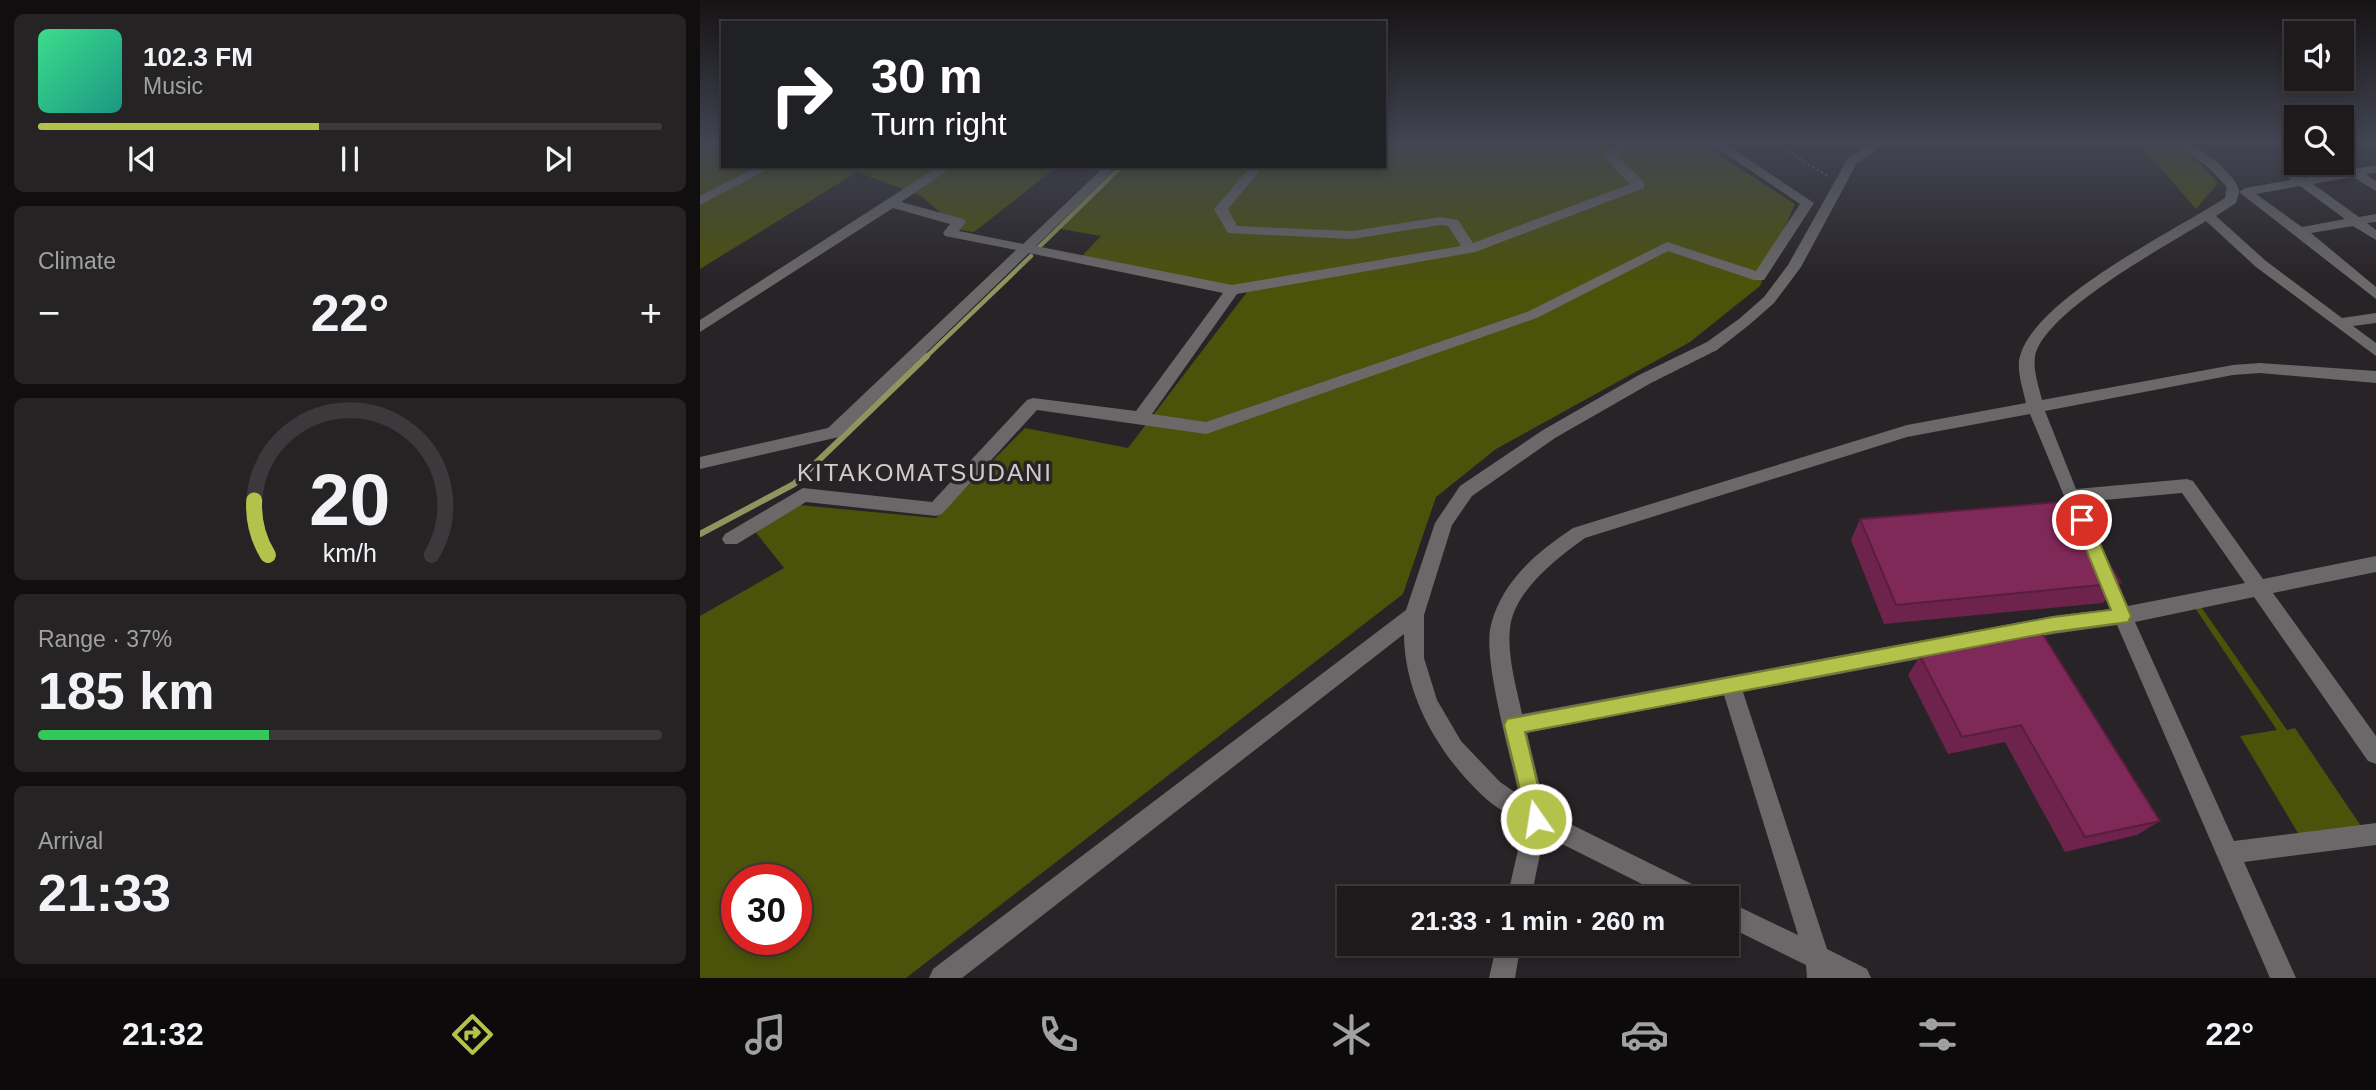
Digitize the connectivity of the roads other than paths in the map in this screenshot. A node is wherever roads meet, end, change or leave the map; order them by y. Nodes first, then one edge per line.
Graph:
1 (724, 189) edge
2 (913, 189) edge
3 (1089, 189) edge
4 (1239, 189) edge
5 (1629, 189) edge
6 (1785, 189) edge
7 (1836, 189) edge
8 (2233, 189) edge
9 (2260, 189) edge
10 (2310, 189) edge
11 (700, 201) edge
12 (890, 203) junction
13 (2208, 216) junction
14 (2376, 218) edge
15 (2357, 222) junction
16 (2300, 231) junction
17 (2376, 236) edge
18 (1027, 248) junction
19 (1470, 248) junction
20 (1232, 290) junction
21 (2376, 293) edge
22 (2376, 318) edge
23 (2338, 323) junction
24 (700, 327) edge
25 (2376, 351) edge
26 (2376, 377) edge
27 (2034, 406) junction
28 (1140, 418) junction
29 (700, 464) edge
30 (2072, 496) junction
31 (731, 538) dead end
32 (2376, 564) edge
33 (2259, 587) junction
34 (1414, 615) junction
35 (2122, 616) junction
36 (1731, 685) junction
37 (1514, 725) junction
38 (2376, 754) edge
39 (1536, 819) junction
40 (2376, 834) edge
41 (2227, 853) junction
42 (1522, 886) edge
43 (1672, 886) edge
44 (1739, 920) edge
45 (1506, 956) edge
46 (1819, 968) edge
47 (942, 978) edge
48 (1502, 978) edge
49 (1858, 978) edge
50 (2283, 978) edge

1 - 11 street
2 - 12 street
3 - 18 street
4 - 19 street
5 - 19 street
6 - 28 street
7 - 34 street
8 - 13 street
9 - 16 street
10 - 15 street
12 - 18 street
12 - 24 street
13 - 23 street
13 - 27 street
14 - 15 street
15 - 16 street
15 - 17 street
16 - 21 street
18 - 20 street
18 - 29 street
19 - 20 street
20 - 28 street
22 - 23 street
23 - 25 street
26 - 27 street
27 - 30 street
27 - 37 street
28 - 31 street
30 - 33 street
30 - 35 street
32 - 33 street
33 - 35 street
33 - 38 street
34 - 39 street
34 - 47 street
35 - 36 street
35 - 41 street
36 - 37 street
36 - 46 street
37 - 39 street
39 - 42 street
39 - 43 street
40 - 41 street
41 - 50 street
44 - 46 street
45 - 48 street
46 - 49 street

